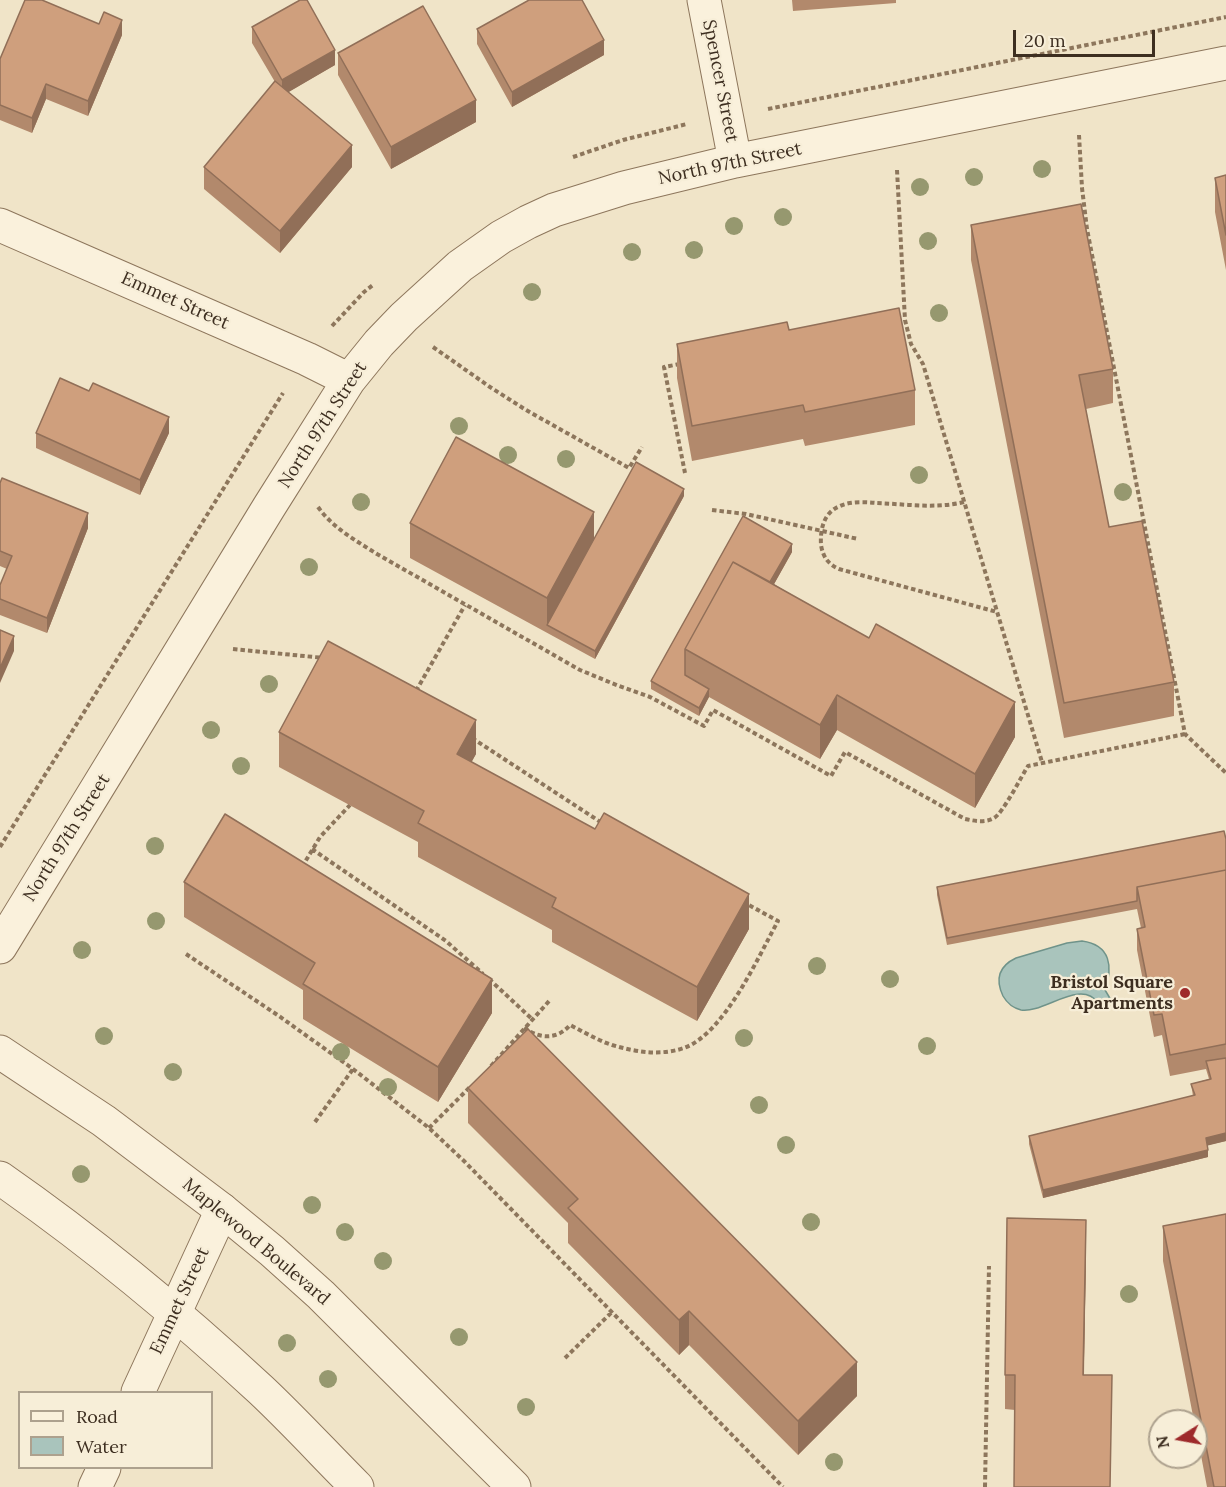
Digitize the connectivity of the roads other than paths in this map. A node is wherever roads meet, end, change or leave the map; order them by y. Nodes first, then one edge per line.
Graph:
1 (704, 0) edge
2 (1226, 63) edge
3 (735, 161) junction
4 (0, 225) edge
5 (349, 380) junction
6 (0, 947) edge
7 (0, 1052) edge
8 (0, 1178) edge
9 (222, 1209) junction
10 (175, 1313) junction
11 (138, 1391) edge
12 (103, 1469) edge
13 (95, 1487) edge
14 (357, 1487) edge
15 (514, 1487) edge

1 - 3 street, Spencer Street
2 - 3 street, North 97th Street
3 - 5 street, North 97th Street
4 - 5 street, Emmet Street
5 - 6 street, North 97th Street
7 - 9 street, Maplewood Boulevard
8 - 10 street
9 - 10 street, Emmet Street
9 - 15 street, Maplewood Boulevard
10 - 11 street, Emmet Street
10 - 14 street
12 - 13 street

